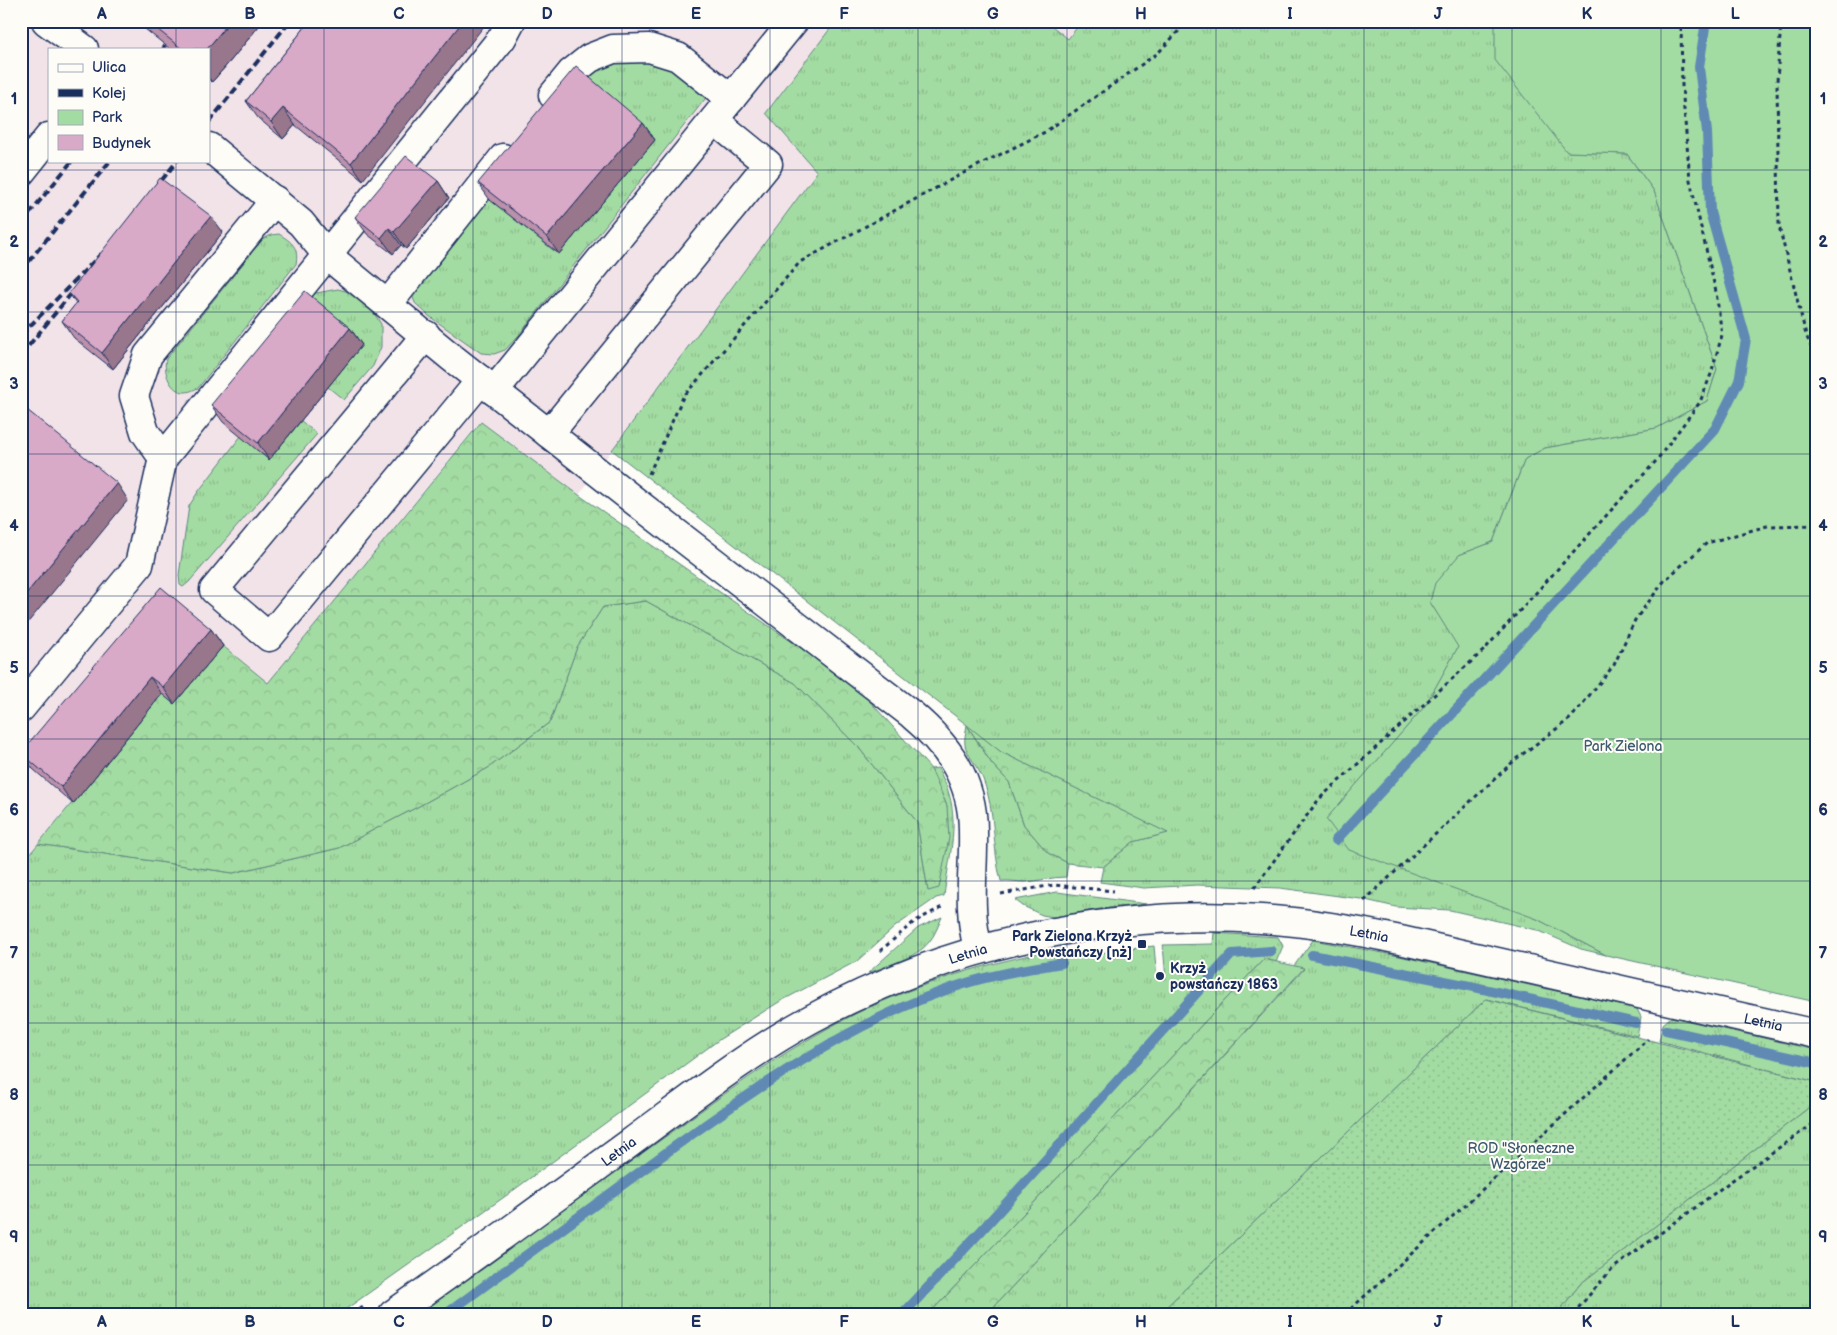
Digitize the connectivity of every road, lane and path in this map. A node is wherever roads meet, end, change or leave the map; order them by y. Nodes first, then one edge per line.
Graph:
1 (46, 21) edge
2 (511, 21) edge
3 (794, 21) edge
4 (1188, 21) edge
5 (1681, 21) edge
6 (1782, 21) edge
7 (83, 48) edge
8 (731, 99) junction
9 (540, 112) edge
10 (714, 120) junction
11 (521, 135) edge
12 (48, 138) edge
13 (210, 148) edge
14 (21, 172) edge
15 (275, 200) junction
16 (328, 256) junction
17 (388, 304) junction
18 (426, 335) junction
19 (1816, 358) edge
20 (488, 386) junction
21 (549, 434) junction
22 (164, 458) junction
23 (636, 502) junction
24 (1816, 524) edge
25 (21, 708) edge
26 (1249, 894) dead end
27 (1358, 907) dead end
28 (978, 949) junction
29 (1816, 1034) edge
30 (1648, 1039) dead end
31 (1816, 1122) edge
32 (393, 1314) edge
33 (1345, 1314) edge
34 (1573, 1314) edge

1 - 7 street
2 - 16 street
3 - 8 street
4 - 23 path
5 - 26 path
6 - 19 path
8 - 9 street
8 - 10 street
10 - 20 street
10 - 21 street
11 - 17 street
12 - 14 street
13 - 15 street
15 - 16 street
15 - 22 street
16 - 17 street
16 - 22 street
17 - 18 street
18 - 20 street
18 - 20 street
20 - 21 street
21 - 23 street
22 - 25 street
23 - 28 street
24 - 27 path
28 - 29 street, Letnia
28 - 32 street, Letnia
30 - 33 path
31 - 34 path

